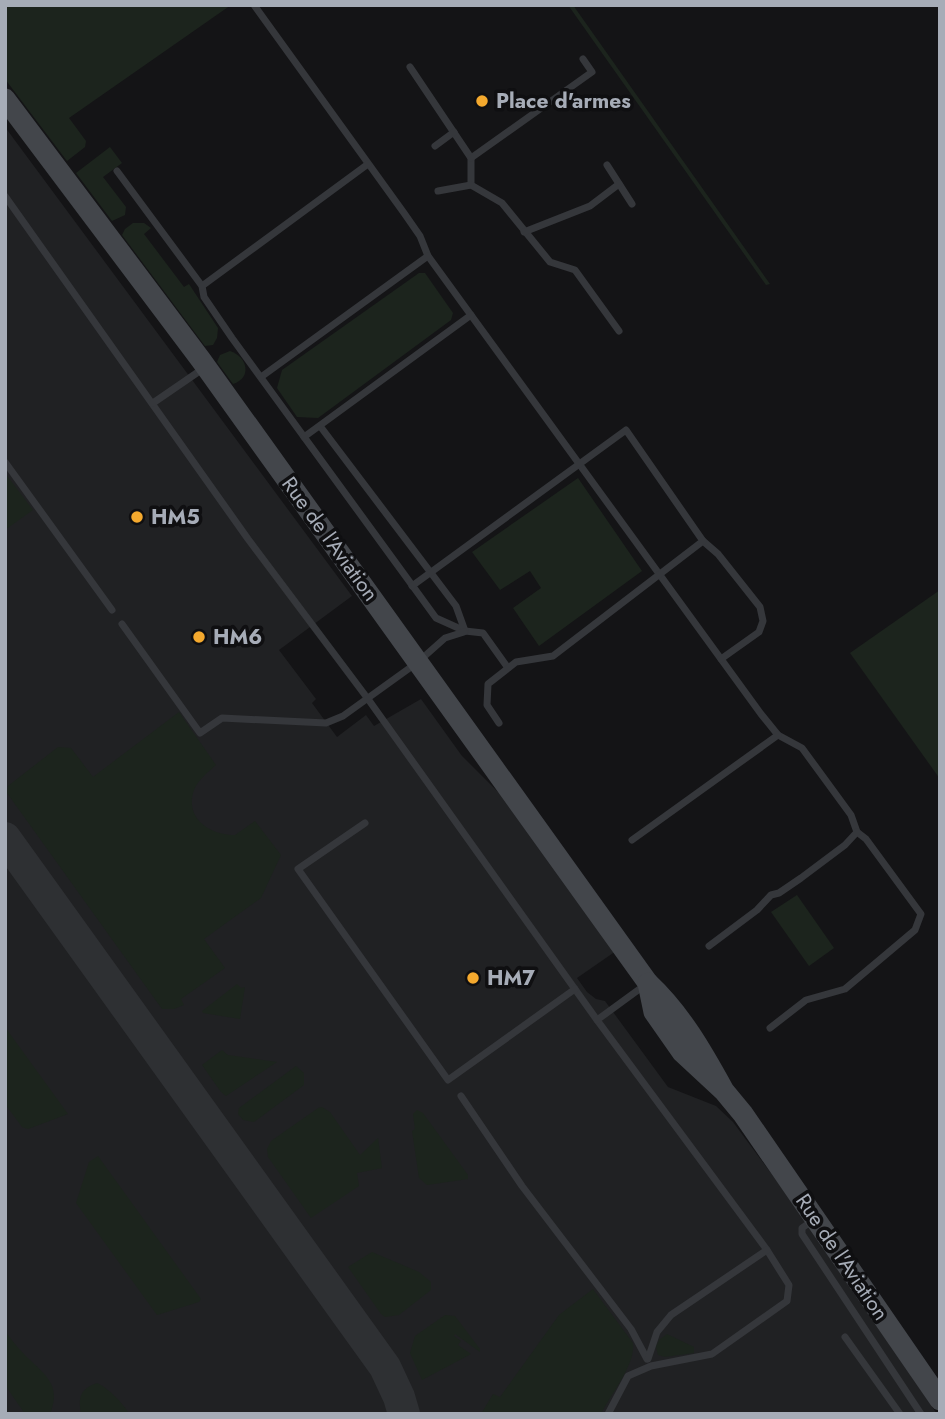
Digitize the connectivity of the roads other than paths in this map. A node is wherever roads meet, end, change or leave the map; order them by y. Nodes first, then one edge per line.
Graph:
1 (254, 5) edge
2 (583, 59) dead end
3 (410, 67) dead end
4 (5, 99) edge
5 (454, 132) junction
6 (435, 146) dead end
7 (471, 158) junction
8 (368, 164) junction
9 (607, 165) dead end
10 (117, 171) dead end
11 (619, 184) junction
12 (471, 185) junction
13 (438, 191) dead end
14 (5, 196) edge
15 (632, 204) dead end
16 (524, 232) junction
17 (428, 256) junction
18 (201, 286) junction
19 (471, 315) junction
20 (619, 331) dead end
21 (206, 367) junction
22 (261, 377) junction
23 (153, 403) junction
24 (320, 426) junction
25 (304, 437) junction
26 (5, 462) edge
27 (579, 464) junction
28 (704, 541) junction
29 (430, 574) junction
30 (659, 574) junction
31 (412, 586) junction
32 (112, 610) dead end
33 (122, 624) dead end
34 (465, 631) junction
35 (721, 659) junction
36 (418, 662) junction
37 (508, 668) junction
38 (368, 699) junction
39 (499, 723) dead end
40 (778, 735) junction
41 (365, 823) dead end
42 (857, 832) junction
43 (632, 840) dead end
44 (709, 946) dead end
45 (648, 983) junction
46 (575, 989) junction
47 (597, 1020) junction
48 (770, 1028) dead end
49 (461, 1096) dead end
50 (816, 1218) junction
51 (767, 1250) junction
52 (845, 1337) dead end
53 (649, 1362) junction
54 (940, 1401) edge
55 (608, 1414) edge
56 (900, 1414) edge
57 (921, 1414) edge

1 - 8 lane
2 - 7 lane
3 - 5 lane
4 - 21 street, Rue de l'Aviation
5 - 6 lane
5 - 7 lane
7 - 12 lane
8 - 17 lane
8 - 18 lane
9 - 11 lane
10 - 18 lane
11 - 15 lane
11 - 16 lane
12 - 13 lane
12 - 16 lane
14 - 23 lane
16 - 20 lane
17 - 19 lane
17 - 22 lane
18 - 22 lane
19 - 24 lane
19 - 27 lane
21 - 23 lane
21 - 36 street, Rue de l'Aviation
22 - 25 lane
23 - 38 lane
24 - 25 lane
24 - 29 lane
25 - 31 lane
26 - 32 lane
27 - 28 lane
27 - 29 lane
27 - 30 lane
28 - 30 lane
28 - 35 lane
29 - 31 lane
29 - 34 lane
30 - 35 lane
30 - 37 lane
31 - 34 lane
33 - 38 lane
34 - 36 lane
34 - 37 lane
35 - 40 lane
36 - 38 lane
36 - 45 street, Rue de l'Aviation
37 - 39 lane
38 - 46 lane
40 - 42 lane
40 - 43 lane
41 - 46 lane
42 - 44 lane
42 - 48 lane
45 - 47 lane
45 - 50 street, Rue de l'Aviation
46 - 47 lane
47 - 51 lane
49 - 53 lane
50 - 54 street, Rue de l'Aviation
50 - 57 lane
51 - 53 lane
51 - 53 lane
52 - 56 lane
53 - 55 lane

